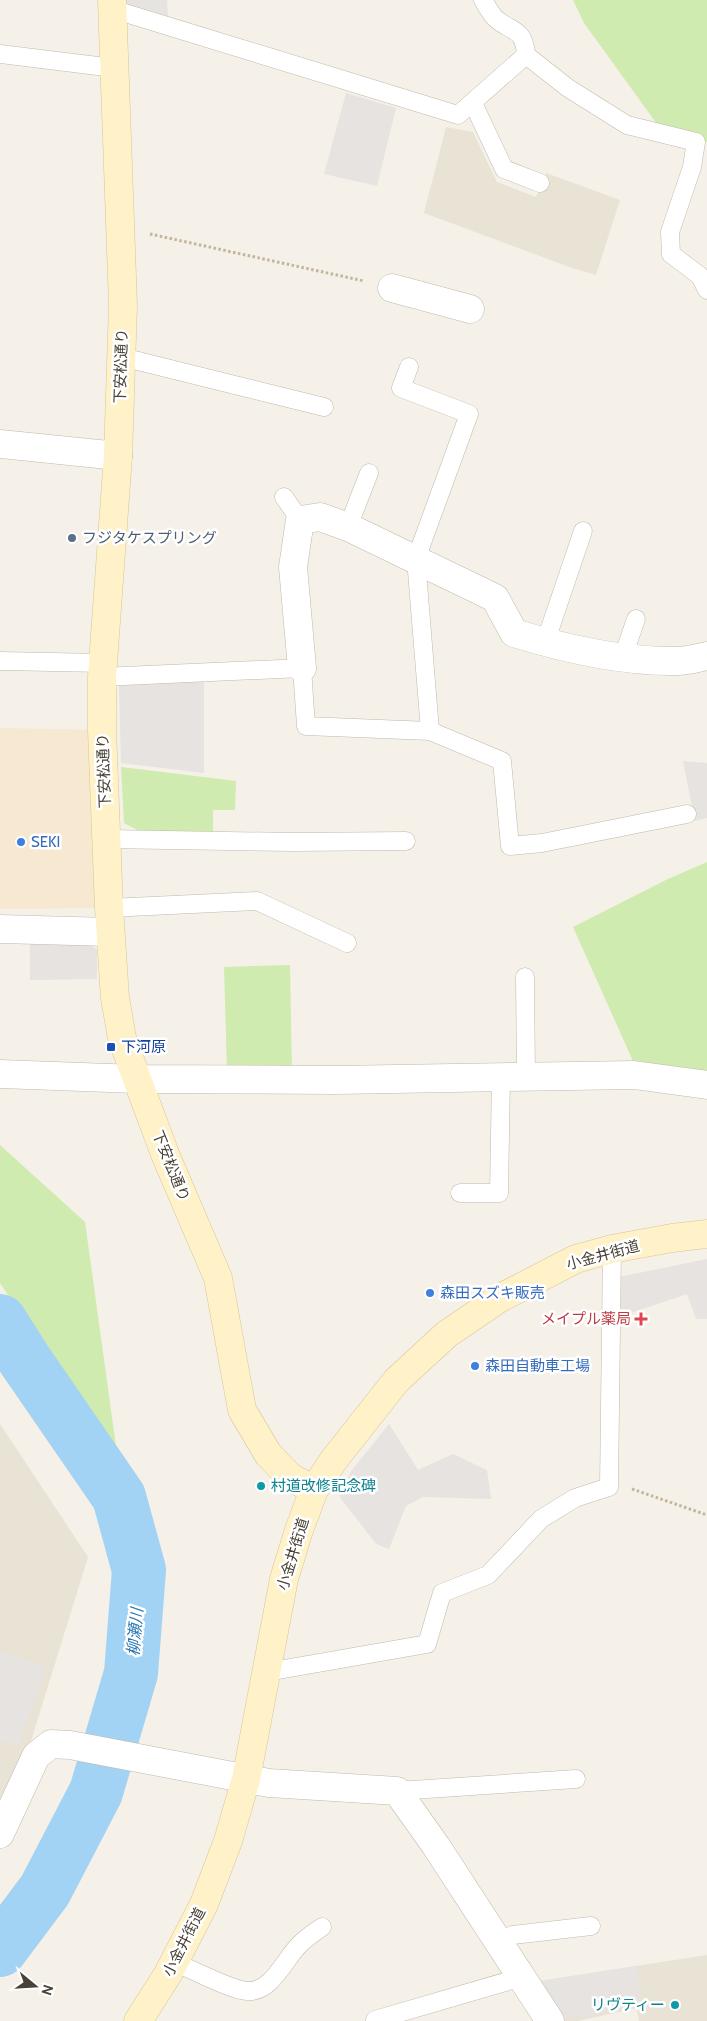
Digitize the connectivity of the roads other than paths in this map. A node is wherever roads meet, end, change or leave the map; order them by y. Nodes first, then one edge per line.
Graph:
1 (482, 0) edge
2 (112, 4) edge
3 (0, 54) edge
4 (526, 55) junction
5 (114, 68) junction
6 (473, 103) junction
7 (540, 183) dead end
8 (392, 288) road end
9 (707, 290) edge
10 (470, 309) dead end
11 (122, 357) junction
12 (409, 367) dead end
13 (324, 407) dead end
14 (0, 444) edge
15 (118, 456) junction
16 (369, 473) dead end
17 (284, 497) dead end
18 (300, 520) junction
19 (348, 527) junction
20 (583, 531) dead end
21 (416, 559) junction
22 (636, 619) dead end
23 (545, 643) junction
24 (707, 656) edge
25 (623, 657) junction
26 (0, 661) edge
27 (302, 668) junction
28 (103, 670) junction
29 (430, 731) junction
30 (687, 814) dead end
31 (106, 838) junction
32 (406, 841) dead end
33 (109, 920) junction
34 (0, 929) edge
35 (347, 943) dead end
36 (525, 977) dead end
37 (0, 1074) edge
38 (514, 1077) junction
39 (136, 1079) junction
40 (707, 1085) edge
41 (460, 1193) dead end
42 (707, 1234) edge
43 (612, 1249) junction
44 (314, 1490) junction
45 (267, 1672) junction
46 (246, 1779) junction
47 (576, 1779) dead end
48 (397, 1791) junction
49 (0, 1834) edge
50 (591, 1926) dead end
51 (322, 1927) dead end
52 (498, 1942) junction
53 (174, 1962) junction
54 (522, 1977) junction
55 (375, 2020) edge
56 (138, 2021) edge
57 (550, 2021) edge

1 - 4 lane
2 - 5 street, 下安松通り
2 - 6 lane
3 - 5 lane
4 - 6 lane
4 - 9 lane
5 - 11 street, 下安松通り
6 - 7 lane
8 - 10 street
11 - 13 lane
11 - 15 street, 下安松通り
12 - 21 lane
14 - 15 street
15 - 28 street, 下安松通り
16 - 19 lane
17 - 18 lane
18 - 19 street
18 - 27 street
19 - 21 street
20 - 23 lane
21 - 23 street
21 - 29 lane
22 - 25 lane
23 - 25 street
24 - 25 street
26 - 28 lane
27 - 28 lane
27 - 29 lane
28 - 31 street, 下安松通り
29 - 30 lane
31 - 32 lane
31 - 33 street, 下安松通り
33 - 34 street
33 - 35 lane
33 - 39 street, 下安松通り
36 - 38 lane
37 - 39 street
38 - 39 street
38 - 40 street
38 - 41 lane
39 - 44 street, 下安松通り
42 - 43 street, 小金井街道
43 - 44 street, 小金井街道
43 - 45 lane
44 - 45 street, 小金井街道
45 - 46 street, 小金井街道
46 - 48 street
46 - 49 street
46 - 53 street, 小金井街道
47 - 48 lane
48 - 52 street
50 - 52 lane
51 - 53 lane
52 - 54 street
53 - 56 street, 小金井街道
54 - 55 lane
54 - 57 street

